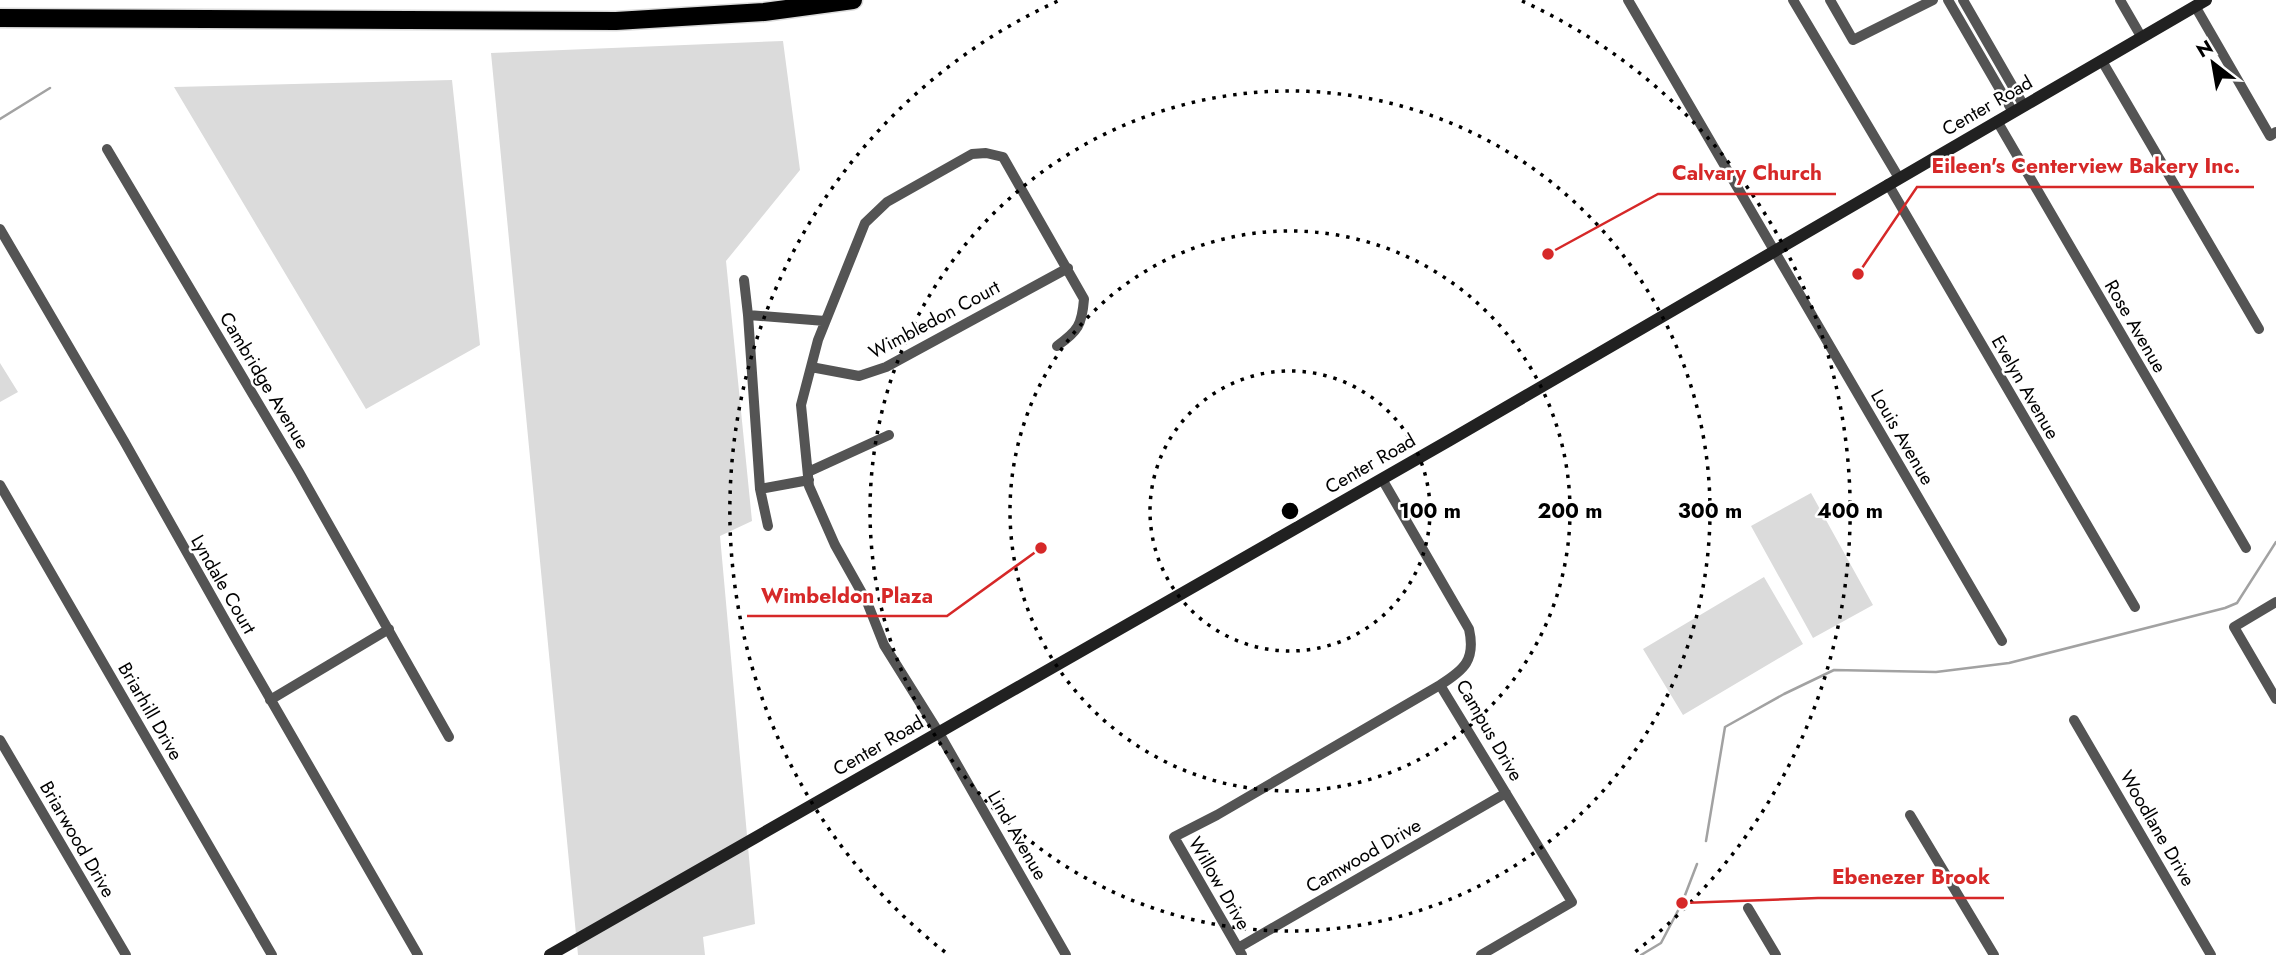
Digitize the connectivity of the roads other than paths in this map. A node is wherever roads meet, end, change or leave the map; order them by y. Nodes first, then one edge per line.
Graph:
1 (853, 0) edge
2 (1628, 0) edge
3 (1793, 0) edge
4 (1830, 0) edge
5 (1933, 0) edge
6 (1948, 0) edge
7 (1962, 0) edge
8 (2120, 0) edge
9 (2200, 3) edge
10 (0, 18) edge
11 (34, 19) junction
12 (0, 24) edge
13 (2142, 38) junction
14 (2102, 61) junction
15 (2018, 109) junction
16 (1997, 121) junction
17 (2273, 134) edge
18 (107, 149) dead end
19 (1894, 181) junction
20 (0, 229) edge
21 (1774, 250) junction
22 (1068, 268) junction
23 (744, 280) dead end
24 (748, 314) junction
25 (825, 321) junction
26 (2259, 329) dead end
27 (1058, 346) dead end
28 (811, 367) junction
29 (889, 435) dead end
30 (808, 476) junction
31 (1382, 479) junction
32 (0, 485) edge
33 (760, 489) junction
34 (768, 526) dead end
35 (2246, 548) dead end
36 (2276, 602) edge
37 (2135, 607) dead end
38 (390, 629) junction
39 (2002, 641) dead end
40 (1440, 685) junction
41 (270, 699) junction
42 (2276, 699) edge
43 (2074, 720) dead end
44 (939, 733) junction
45 (449, 737) dead end
46 (0, 740) edge
47 (1506, 793) junction
48 (1910, 815) dead end
49 (1748, 908) dead end
50 (1240, 952) edge
51 (125, 955) edge
52 (271, 955) edge
53 (418, 955) edge
54 (550, 955) edge
55 (1066, 955) edge
56 (1481, 955) edge
57 (1776, 955) edge
58 (1994, 955) edge
59 (2211, 955) edge

1 - 11 highway
2 - 21 street, Louis Avenue
3 - 19 street, Evelyn Avenue
4 - 5 street
6 - 15 street
7 - 15 street
8 - 13 street
9 - 13 main road, Center Road
9 - 17 street
10 - 11 highway
11 - 12 highway
13 - 14 main road, Center Road
14 - 15 main road, Center Road
14 - 26 street
15 - 16 main road, Center Road
16 - 19 main road, Center Road
16 - 35 street, Rose Avenue
18 - 38 street, Cambridge Avenue
19 - 21 main road, Center Road
19 - 37 street, Evelyn Avenue
20 - 41 street, Lyndale Court
21 - 31 main road, Center Road
21 - 39 street, Louis Avenue
22 - 25 street
22 - 27 street
22 - 28 street, Wimbledon Court
23 - 24 street
24 - 25 street
24 - 33 street
25 - 28 street
28 - 30 street
29 - 30 street
30 - 33 street
30 - 44 street
31 - 40 street, Campus Drive
31 - 44 main road, Center Road
32 - 52 street, Briarhill Drive
33 - 34 street
36 - 42 street
38 - 41 street
38 - 45 street, Cambridge Avenue
40 - 47 street, Campus Drive
40 - 50 street, Willow Drive
41 - 53 street, Lyndale Court
43 - 59 street, Woodlane Drive
44 - 54 main road, Center Road
44 - 55 street, Lind Avenue
46 - 51 street, Briarwood Drive
47 - 50 street, Camwood Drive
47 - 56 street, Campus Drive
48 - 58 street
49 - 57 street

